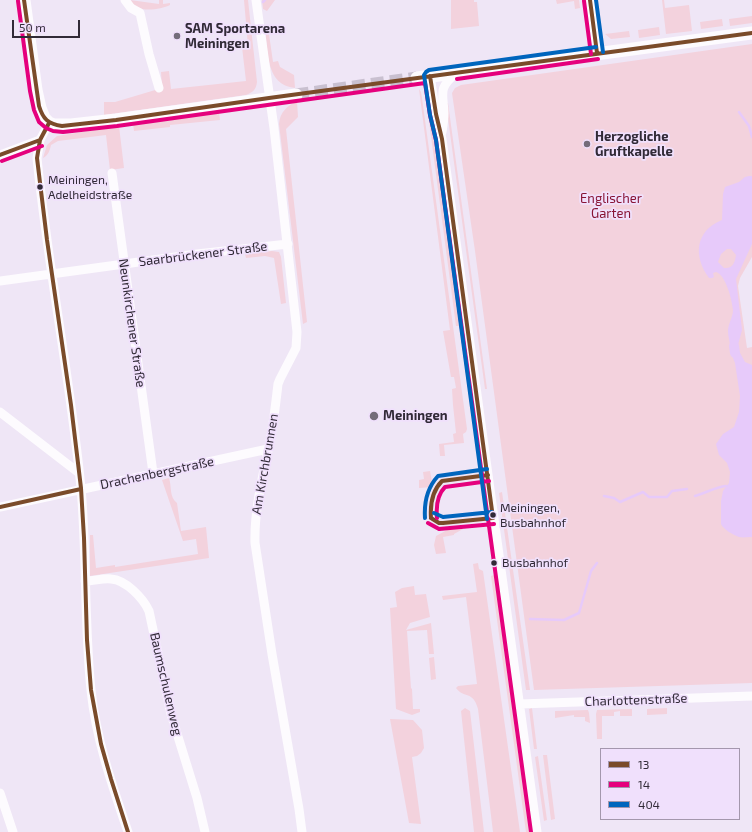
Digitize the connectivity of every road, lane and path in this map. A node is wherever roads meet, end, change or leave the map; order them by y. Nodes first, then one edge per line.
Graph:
1 (24, 0) edge
2 (125, 0) edge
3 (256, 0) edge
4 (590, 0) edge
5 (752, 33) edge
6 (597, 53) junction
7 (456, 73) junction
8 (430, 76) junction
9 (417, 78) tunnel mouth
10 (159, 88) dead end
11 (296, 94) tunnel mouth
12 (269, 98) junction
13 (49, 123) junction
14 (442, 139) junction
15 (40, 140) junction
16 (0, 155) edge
17 (112, 173) dead end
18 (288, 244) junction
19 (124, 264) junction
20 (52, 274) junction
21 (0, 281) edge
22 (0, 412) edge
23 (268, 449) junction
24 (79, 473) junction
25 (153, 473) junction
26 (81, 489) junction
27 (0, 507) edge
28 (85, 581) junction
29 (752, 696) edge
30 (520, 704) junction
31 (0, 793) edge
32 (13, 832) edge
33 (128, 832) edge
34 (205, 832) edge
35 (302, 832) edge
36 (537, 832) edge

1 - 13 main road
2 - 10 street
3 - 12 street, Am Kirchbrunnen
4 - 6 main road
5 - 6 main road
6 - 7 main road
7 - 8 main road
7 - 14 street
8 - 9 main road
8 - 14 street
11 - 12 main road
12 - 13 main road
12 - 18 street, Am Kirchbrunnen
13 - 15 street
14 - 30 street
15 - 16 street
15 - 20 street
17 - 19 street, Neunkirchener Straße
18 - 19 street, Saarbrückener Straße
18 - 23 street, Am Kirchbrunnen
19 - 20 street, Saarbrückener Straße
19 - 25 street, Neunkirchener Straße
20 - 21 street, Saarbrückener Straße
20 - 24 street
22 - 24 street
23 - 25 street, Drachenbergstraße
23 - 35 street, Am Kirchbrunnen
24 - 26 street
25 - 26 street, Drachenbergstraße
26 - 27 street, Drachenbergstraße
26 - 28 street
28 - 33 street
28 - 34 street, Baumschulenweg
29 - 30 street, Charlottenstraße
30 - 36 street
31 - 32 street

